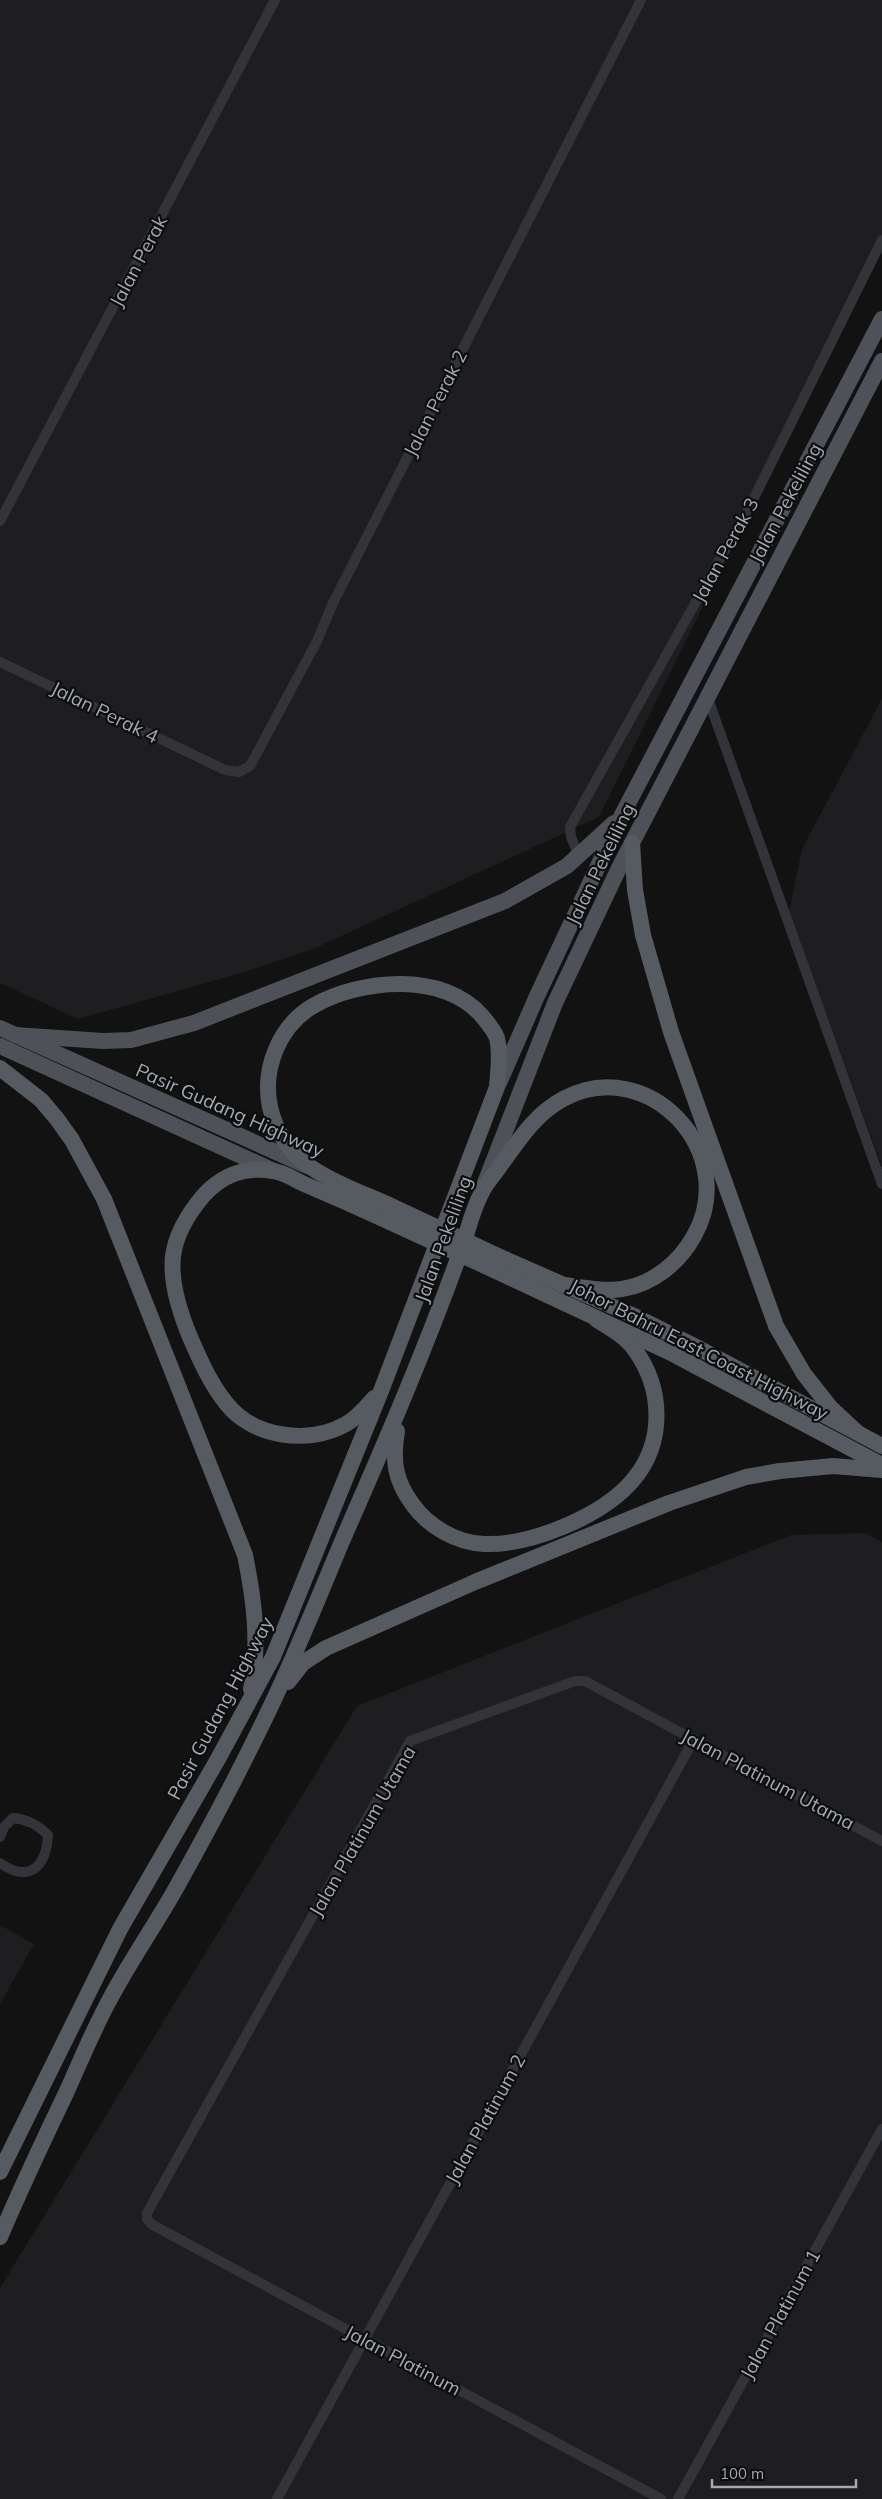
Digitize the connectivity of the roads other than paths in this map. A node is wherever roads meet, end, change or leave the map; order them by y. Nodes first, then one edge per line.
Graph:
1 (275, 0) edge
2 (641, 0) edge
3 (882, 240) edge
4 (882, 319) edge
5 (882, 361) edge
6 (0, 521) edge
7 (0, 662) edge
8 (707, 695) junction
9 (209, 763) joint
10 (622, 814) junction
11 (632, 842) junction
12 (579, 856) junction
13 (7, 1032) edge
14 (0, 1046) edge
15 (0, 1068) edge
16 (497, 1087) junction
17 (311, 1168) junction
18 (274, 1171) junction
19 (882, 1184) edge
20 (481, 1192) junction
21 (384, 1211) junction
22 (497, 1264) junction
23 (563, 1285) junction
24 (597, 1320) junction
25 (381, 1391) junction
26 (401, 1406) junction
27 (858, 1433) junction
28 (882, 1446) edge
29 (882, 1465) edge
30 (882, 1470) edge
31 (249, 1699) junction
32 (269, 1710) junction
33 (694, 1739) junction
34 (1, 1830) edge
35 (882, 1841) edge
36 (0, 1863) edge
37 (882, 2130) edge
38 (0, 2172) edge
39 (147, 2219) joint
40 (0, 2237) edge
41 (364, 2338) junction
42 (277, 2499) edge
43 (661, 2499) edge
44 (678, 2499) edge

1 - 6 street, Jalan Perak
2 - 9 street, Jalan Perak 2
3 - 12 street, Jalan Perak 3
4 - 10 main road, Jalan Pekeliling
5 - 8 main road, Jalan Pekeliling
7 - 9 street, Jalan Perak 4
8 - 11 main road, Jalan Pekeliling
8 - 19 street
10 - 12 main road
10 - 16 main road, Jalan Pekeliling
11 - 20 main road, Jalan Pekeliling
11 - 27 highway
12 - 13 main road
13 - 17 main road, Pasir Gudang Highway
14 - 18 main road, Pasir Gudang Highway
15 - 31 highway
16 - 17 highway, Pasir Gudang Highway
16 - 25 highway, Pasir Gudang Highway
17 - 21 highway, Pasir Gudang Highway
18 - 21 highway, Pasir Gudang Highway
18 - 25 highway
20 - 23 highway
20 - 26 highway, Jalan Pekeliling
21 - 22 highway, Pasir Gudang Highway, bridge
22 - 23 highway, Johor Bahru East Coast Highway
22 - 24 highway, Johor Bahru East Coast Highway
23 - 27 highway, Johor Bahru East Coast Highway
24 - 26 highway
24 - 29 highway, Johor Bahru East Coast Highway
25 - 31 highway, Pasir Gudang Highway
26 - 32 highway, Pasir Gudang Highway
27 - 28 highway, Johor Bahru East Coast Highway
30 - 32 highway
31 - 38 highway, Pasir Gudang Highway
32 - 40 highway, Pasir Gudang Highway
33 - 35 street, Jalan Platinum Utama
33 - 39 street, Jalan Platinum Utama
33 - 41 street, Jalan Platinum 2
34 - 36 street
37 - 44 street, Jalan Platinum 1
39 - 41 street, Jalan Platinum
41 - 42 street, Jalan Platinum 2
41 - 43 street, Jalan Platinum

